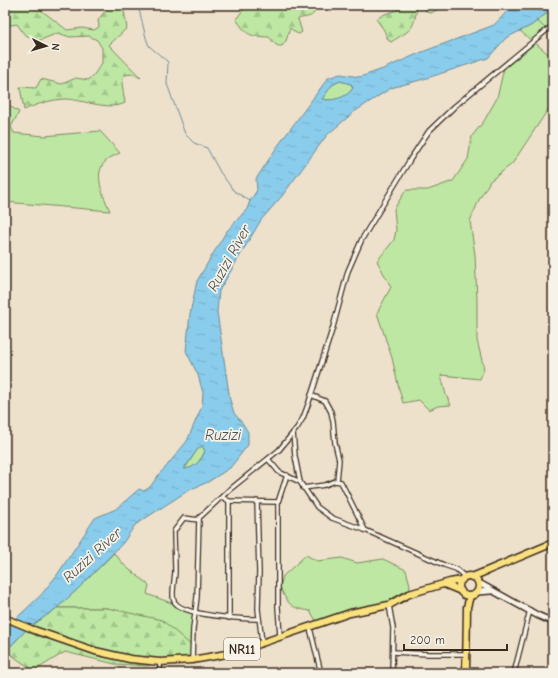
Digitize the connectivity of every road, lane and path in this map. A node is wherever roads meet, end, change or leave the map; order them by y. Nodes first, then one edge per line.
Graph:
1 (553, 25) edge
2 (311, 395) junction
3 (294, 434) junction
4 (268, 459) junction
5 (287, 475) junction
6 (337, 481) junction
7 (300, 482) junction
8 (303, 488) junction
9 (222, 497) junction
10 (229, 501) junction
11 (258, 501) junction
12 (278, 502) junction
13 (199, 520) junction
14 (365, 530) junction
15 (553, 543) edge
16 (466, 578) junction
17 (479, 583) junction
18 (444, 584) junction
19 (492, 590) junction
20 (462, 592) junction
21 (477, 592) junction
22 (470, 596) junction
23 (389, 605) junction
24 (467, 607) junction
25 (530, 610) junction
26 (196, 612) junction
27 (5, 618) edge
28 (229, 618) junction
29 (259, 619) junction
30 (553, 622) edge
31 (310, 628) junction
32 (34, 630) joint
33 (280, 636) junction
34 (262, 642) junction
35 (393, 652) junction
36 (466, 654) junction
37 (192, 660) junction
38 (160, 662) junction
39 (160, 673) edge
40 (321, 673) edge
41 (392, 673) edge
42 (466, 673) edge
43 (514, 673) edge

1 - 2 street
2 - 3 street
2 - 6 street
3 - 4 street
3 - 7 street
4 - 5 street
4 - 9 street
5 - 7 street
5 - 12 street
6 - 8 street
6 - 14 street
7 - 8 street
8 - 14 street
9 - 10 street
9 - 13 street
10 - 11 street
10 - 28 street
11 - 12 street
11 - 29 street
12 - 33 street
13 - 26 street
13 - 26 street
14 - 16 street
15 - 16 highway, NR11
16 - 17 highway
16 - 18 highway, NR11
16 - 20 highway
17 - 19 main road
17 - 21 highway
18 - 20 highway
18 - 23 highway, NR11
19 - 21 main road
19 - 25 main road
20 - 22 highway
20 - 24 highway
21 - 22 highway
22 - 24 highway
23 - 31 highway, NR11
23 - 35 street
24 - 36 highway
25 - 30 main road
25 - 43 street
26 - 28 street
26 - 37 street
27 - 32 main road
28 - 29 street
29 - 34 street
31 - 33 highway, NR11
31 - 40 street
32 - 38 highway, NR11
33 - 34 highway, NR11
34 - 37 highway, NR11
35 - 36 street
35 - 41 street
36 - 42 highway
37 - 38 highway, NR11
38 - 39 street

